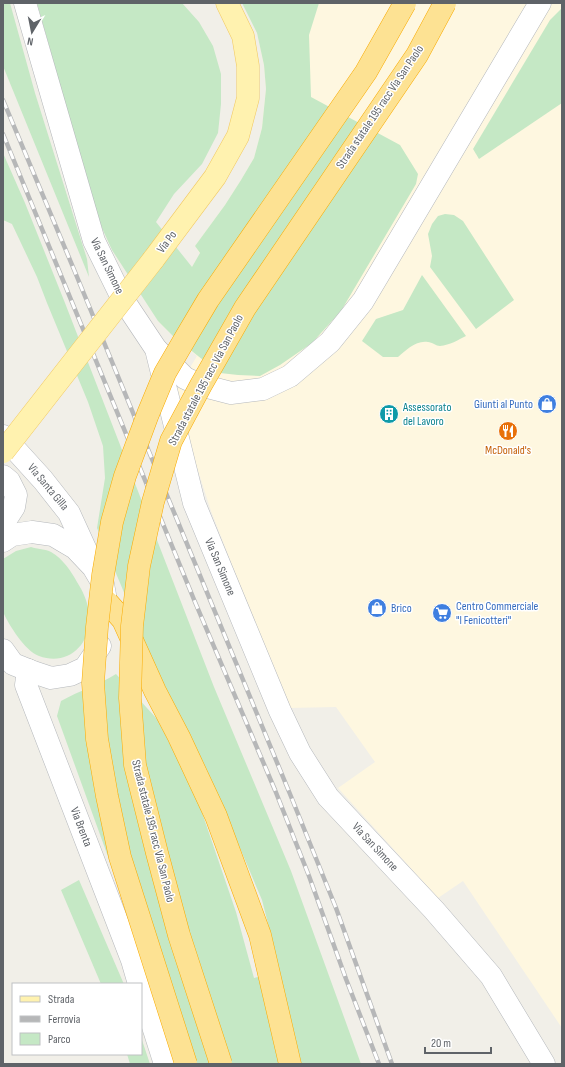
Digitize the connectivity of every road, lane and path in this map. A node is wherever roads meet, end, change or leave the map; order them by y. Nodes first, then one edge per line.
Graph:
1 (26, 3) edge
2 (227, 3) edge
3 (405, 3) edge
4 (445, 3) edge
5 (540, 3) edge
6 (156, 349) junction
7 (4, 442) edge
8 (3, 476) edge
9 (3, 524) edge
10 (3, 541) edge
11 (93, 567) junction
12 (107, 602) junction
13 (12, 663) edge
14 (139, 983) edge
15 (142, 992) edge
16 (165, 1064) edge
17 (186, 1064) edge
18 (221, 1064) edge
19 (290, 1064) edge
20 (544, 1064) edge

1 - 6 street, Via San Simone
2 - 7 main road, Via Po, bridge
3 - 17 highway, bridge
4 - 18 highway, Strada statale 195 racc Via San Paolo, bridge
5 - 6 street
6 - 20 street, Via San Simone
7 - 11 street, Via Santa Gilla
8 - 9 street
10 - 11 street
11 - 12 street
12 - 13 street
12 - 19 highway
13 - 14 street, Via Brenta
15 - 16 street

